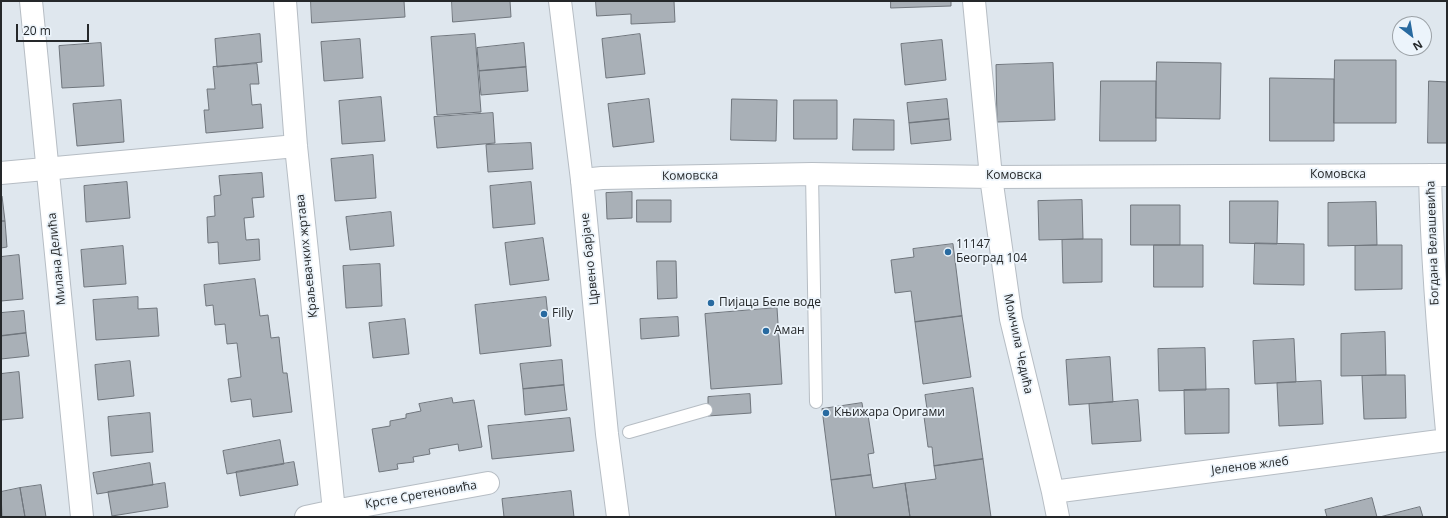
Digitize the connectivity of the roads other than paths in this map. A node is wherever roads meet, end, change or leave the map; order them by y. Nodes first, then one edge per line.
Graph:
1 (31, 1) edge
2 (285, 1) edge
3 (560, 1) edge
4 (974, 1) edge
5 (296, 146) junction
6 (48, 168) junction
7 (1, 173) edge
8 (812, 174) junction
9 (1439, 175) edge
10 (991, 177) junction
11 (582, 180) junction
12 (816, 402) dead end
13 (706, 410) dead end
14 (1447, 431) edge
15 (629, 432) dead end
16 (1447, 440) edge
17 (488, 483) dead end
18 (1053, 492) junction
19 (334, 511) junction
20 (82, 517) edge
21 (306, 517) edge
22 (618, 517) edge
23 (1058, 517) edge

1 - 6 street, Милана Делића
2 - 5 street, Краљевачких жртава
3 - 11 street, Црвено барјаче
4 - 10 street, Момчила Чедића
5 - 6 street
5 - 19 street, Краљевачких жртава
6 - 7 street
6 - 20 street, Милана Делића
8 - 10 street, Комовска
8 - 11 street, Комовска
8 - 12 lane
9 - 10 street, Комовска
9 - 14 street, Богдана Велашевића
10 - 18 street, Момчила Чедића
11 - 22 street, Црвено барјаче
13 - 15 lane
16 - 18 street, Јеленов жлеб
17 - 19 street, Крсте Сретеновића
18 - 23 street, Момчила Чедића
19 - 21 street, Крсте Сретеновића

